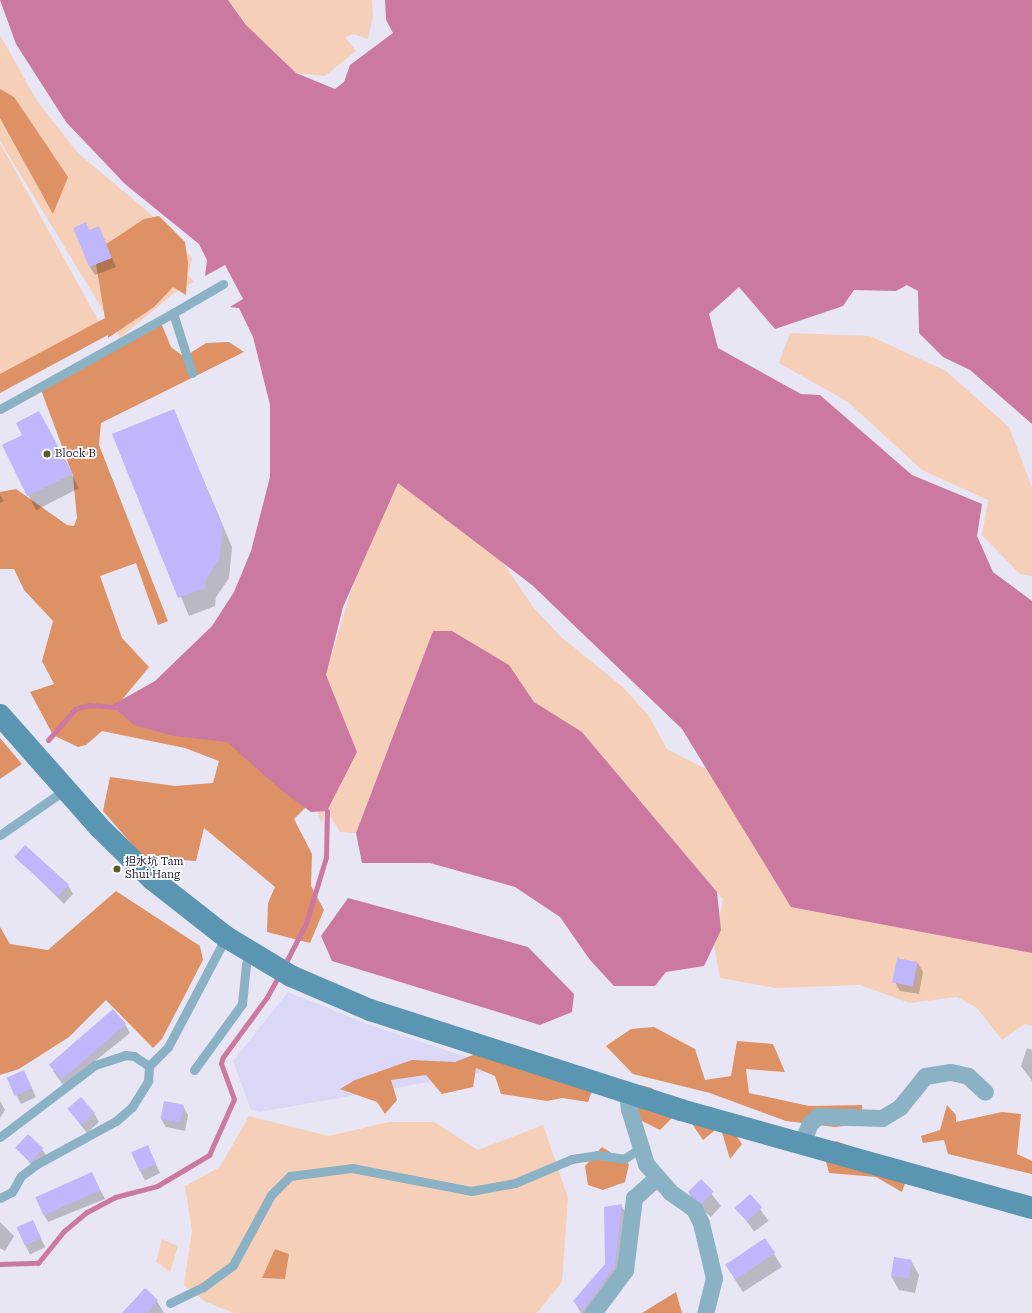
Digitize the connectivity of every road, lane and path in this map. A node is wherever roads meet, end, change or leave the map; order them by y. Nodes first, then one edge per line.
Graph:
1 (223, 284) dead end
2 (173, 313) junction
3 (192, 373) dead end
4 (0, 409) edge
5 (0, 704) edge
6 (0, 715) edge
7 (35, 752) junction
8 (67, 789) junction
9 (0, 835) edge
10 (226, 937) junction
11 (259, 958) junction
12 (149, 1066) junction
13 (194, 1070) dead end
14 (627, 1091) junction
15 (985, 1092) dead end
16 (0, 1137) edge
17 (802, 1142) junction
18 (640, 1148) junction
19 (657, 1177) junction
20 (0, 1198) edge
21 (1032, 1208) edge
22 (170, 1303) dead end
23 (593, 1313) edge
24 (705, 1313) edge

1 - 2 lane
2 - 3 lane
2 - 4 lane
5 - 7 main road
6 - 7 main road
7 - 8 main road
8 - 9 lane
8 - 10 main road
10 - 11 main road
10 - 12 lane
11 - 13 lane
11 - 14 main road
12 - 16 lane
12 - 20 lane
14 - 17 main road
14 - 18 street
15 - 17 street
17 - 21 main road
18 - 19 street
18 - 22 lane
19 - 23 street
19 - 24 street

